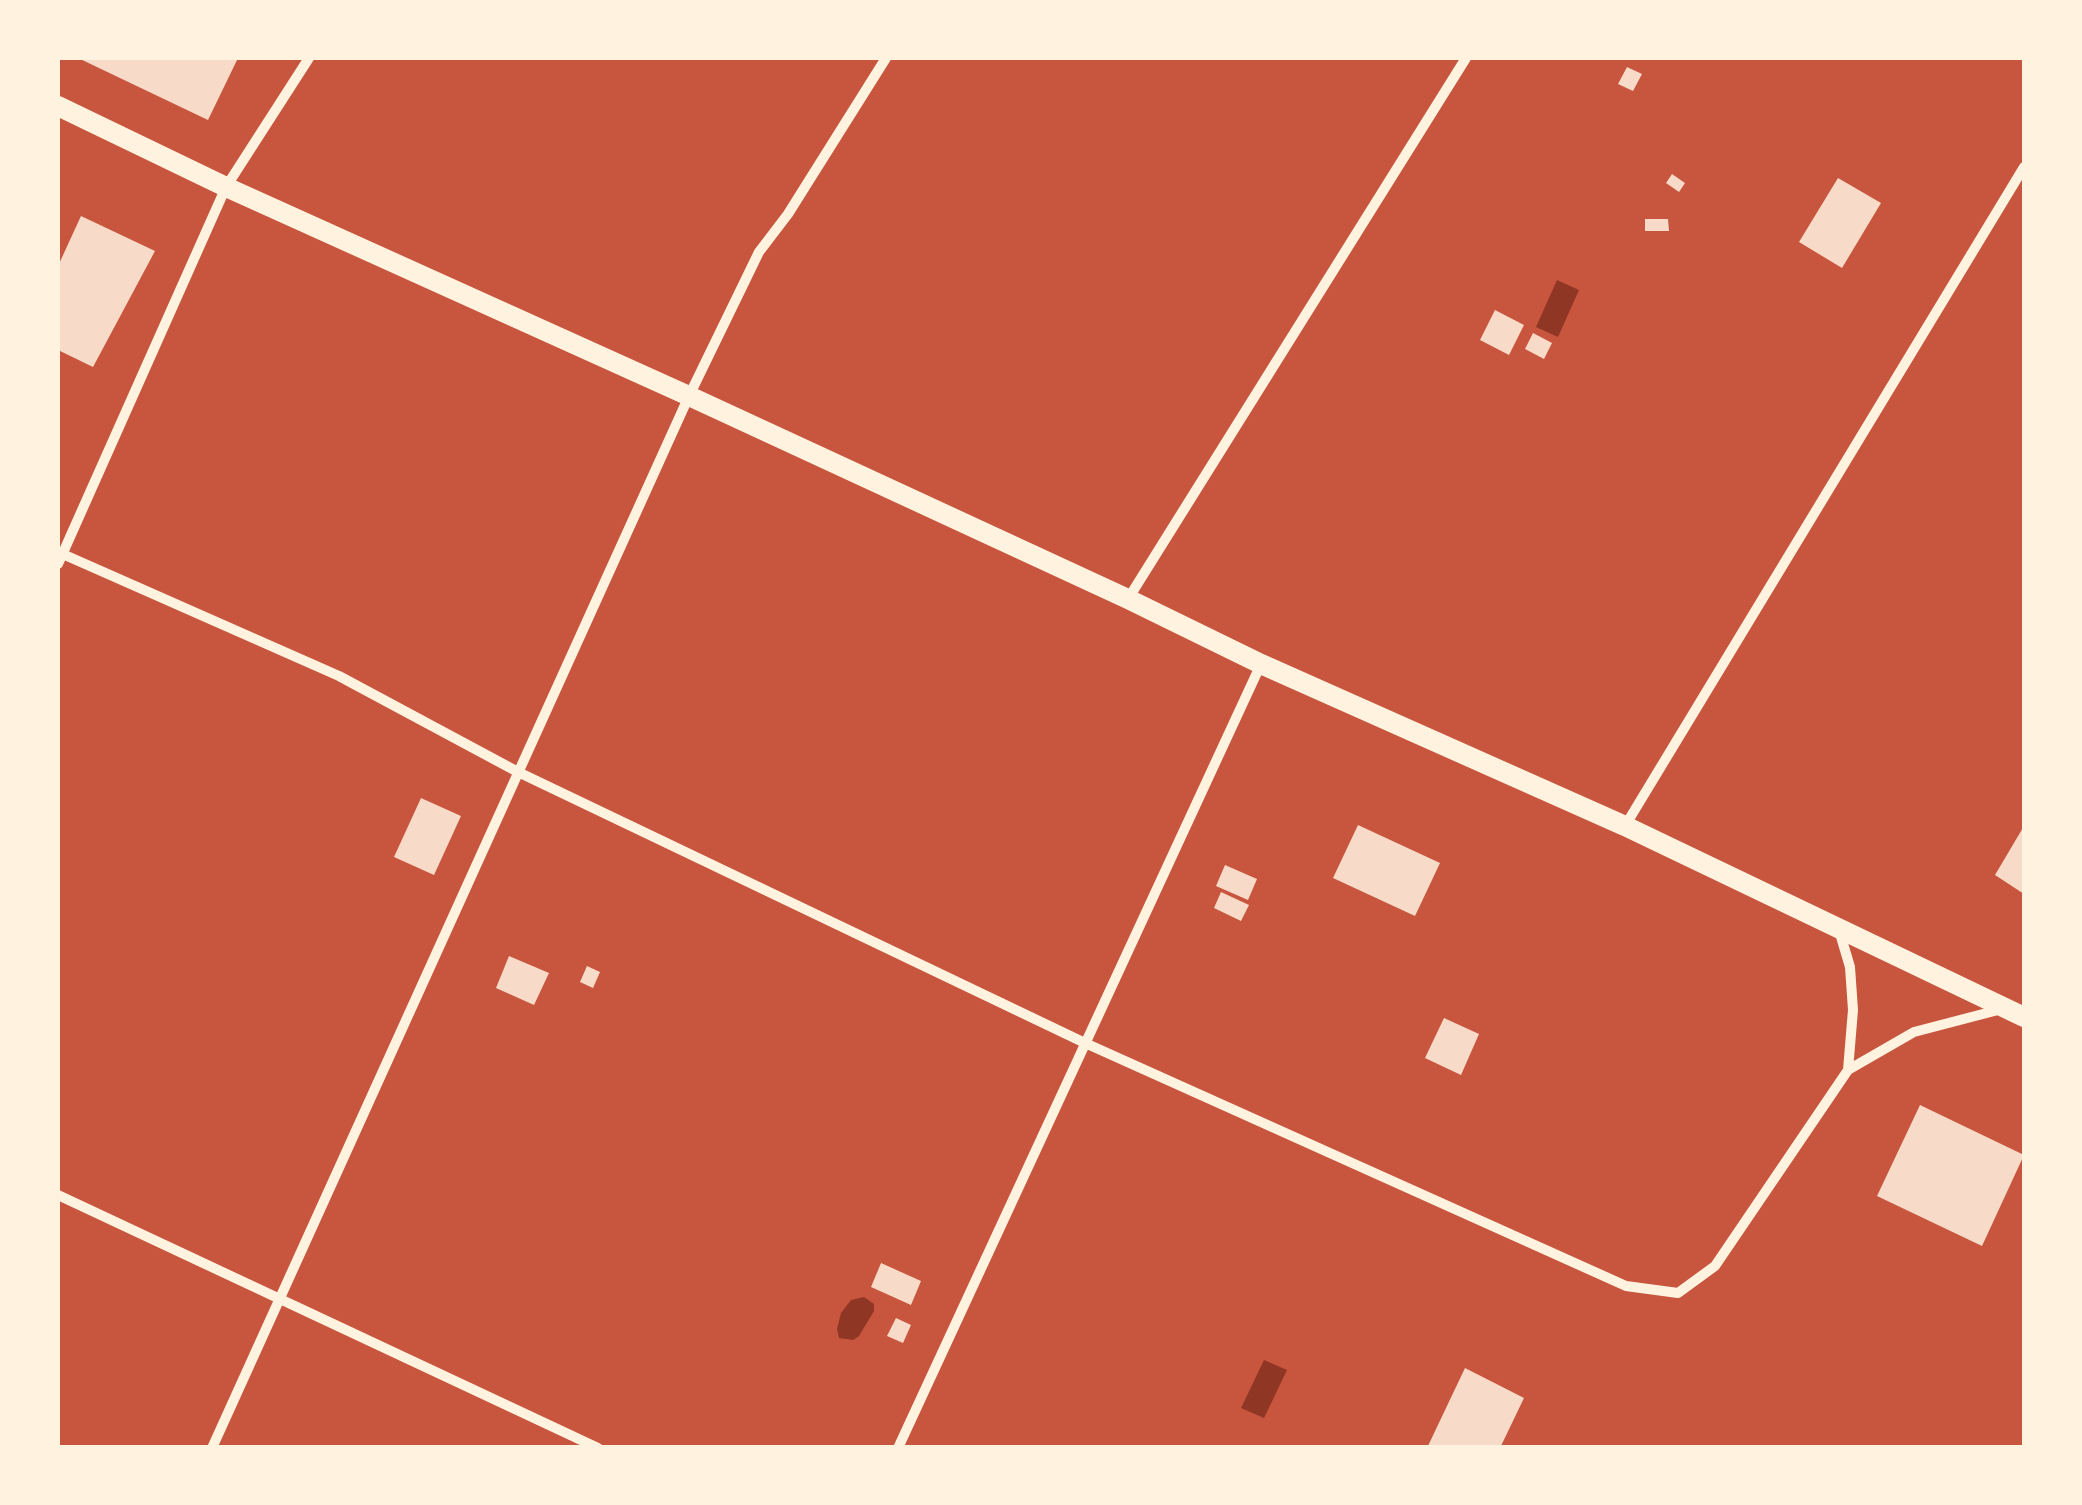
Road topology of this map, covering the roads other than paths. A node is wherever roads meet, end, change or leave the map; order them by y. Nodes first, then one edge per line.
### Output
1 (309, 58) edge
2 (886, 58) edge
3 (1466, 58) edge
4 (58, 106) edge
5 (2024, 167) edge
6 (226, 187) junction
7 (689, 396) junction
8 (59, 557) edge
9 (1128, 599) junction
10 (1261, 664) junction
11 (518, 772) junction
12 (1625, 826) junction
13 (1839, 930) junction
14 (2015, 1013) edge
15 (1085, 1043) junction
16 (1848, 1070) junction
17 (58, 1195) edge
18 (280, 1299) junction
19 (212, 1448) edge
20 (598, 1448) edge
21 (898, 1448) edge

1 - 6 street
2 - 7 street
3 - 9 street
4 - 6 main road
5 - 12 street
6 - 7 main road
6 - 8 street
7 - 9 main road
7 - 11 street
8 - 11 street
9 - 10 main road
10 - 12 main road
10 - 15 street
11 - 15 street
11 - 18 street
12 - 13 main road
13 - 14 main road
13 - 16 street
14 - 16 street
15 - 16 street
15 - 21 street
17 - 18 street
18 - 19 street
18 - 20 street

